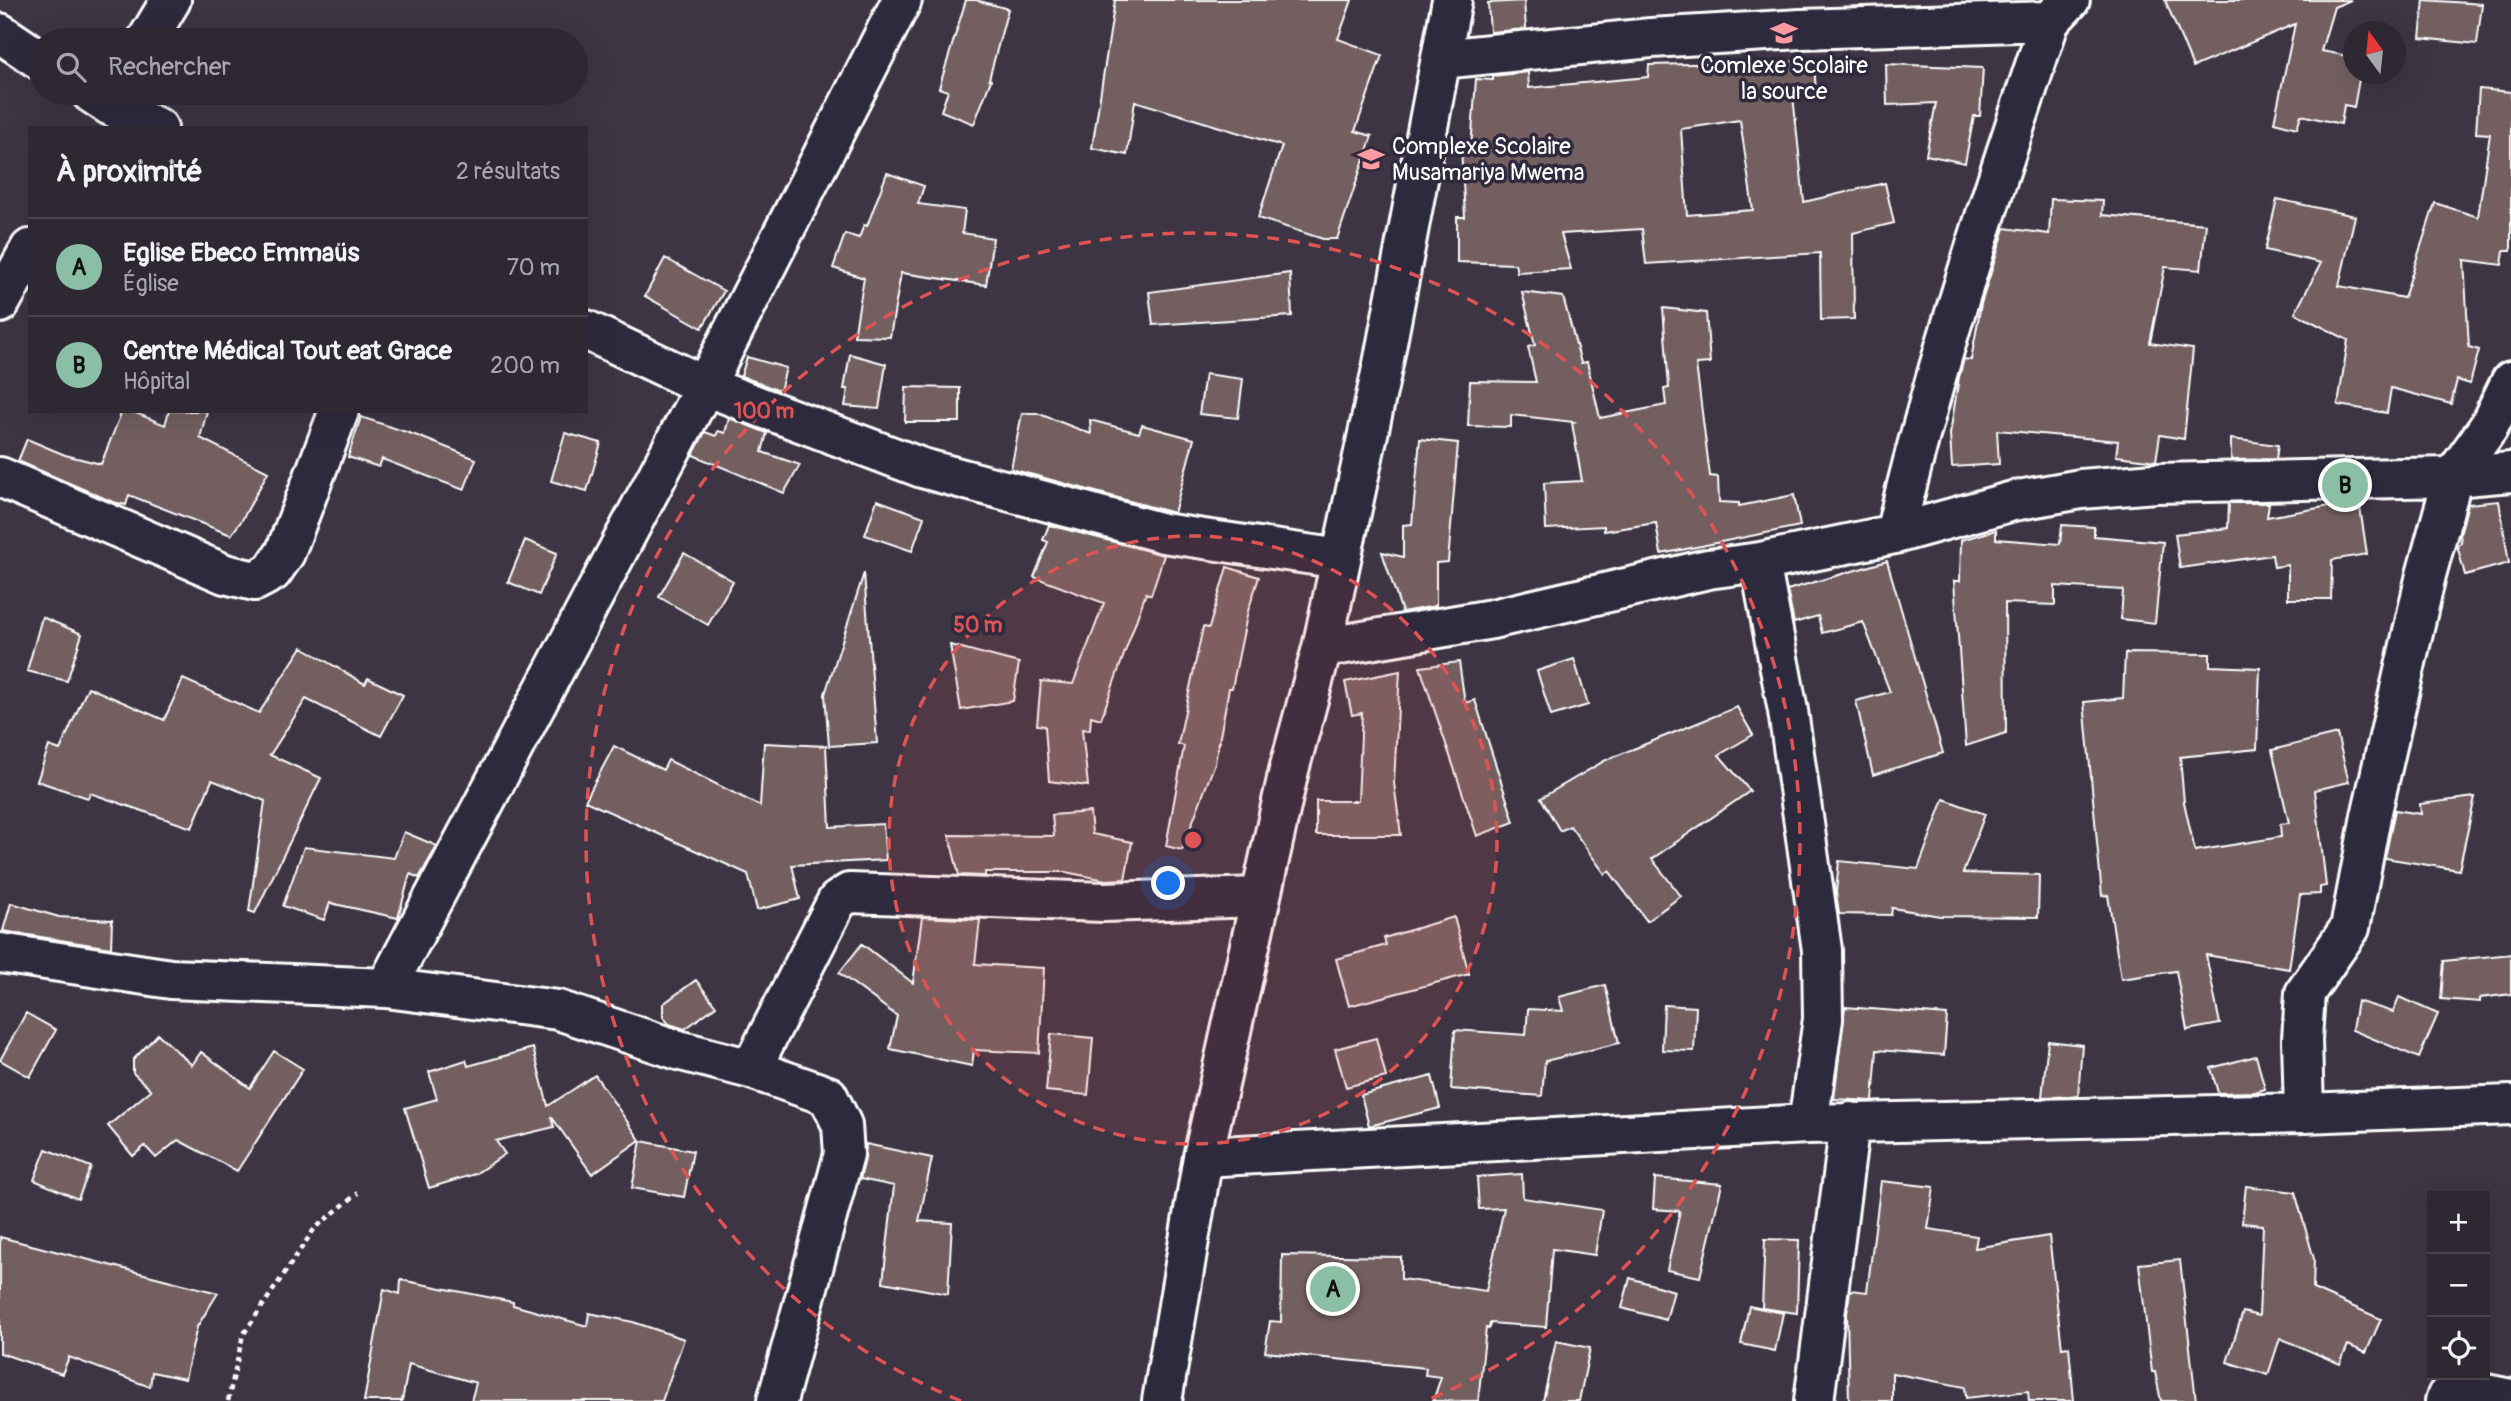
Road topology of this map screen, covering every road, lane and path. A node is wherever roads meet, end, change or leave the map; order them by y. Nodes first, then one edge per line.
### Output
1 (171, 0) edge
2 (902, 0) edge
3 (1452, 0) edge
4 (2060, 10) edge
5 (154, 28) edge
6 (0, 33) edge
7 (28, 52) edge
8 (1441, 59) junction
9 (105, 105) edge
10 (153, 126) edge
11 (28, 253) edge
12 (0, 303) edge
13 (588, 331) edge
14 (2511, 381) edge
15 (705, 386) junction
16 (338, 413) edge
17 (2511, 472) edge
18 (0, 477) edge
19 (2453, 477) junction
20 (1895, 534) junction
21 (1341, 559) junction
22 (1760, 562) junction
23 (1322, 648) junction
24 (1259, 897) junction
25 (0, 953) edge
26 (386, 988) junction
27 (751, 1069) junction
28 (2511, 1105) edge
29 (2304, 1113) junction
30 (1850, 1122) junction
31 (1808, 1124) junction
32 (1203, 1157) junction
33 (358, 1193) dead end
34 (2511, 1399) edge
35 (228, 1401) edge
36 (777, 1401) edge
37 (1162, 1401) edge
38 (1814, 1401) edge
39 (2445, 1401) edge

1 - 5 street
2 - 15 street
3 - 8 street
4 - 8 street
4 - 20 street
6 - 7 street
8 - 21 street
9 - 10 street
11 - 12 street
13 - 15 street
14 - 19 street
15 - 21 street
15 - 26 street
16 - 18 street
17 - 19 street
19 - 20 street
19 - 29 street
20 - 22 street
21 - 23 street
22 - 23 street
22 - 31 street
23 - 24 street
24 - 27 street
24 - 32 street
25 - 26 street
26 - 27 street
27 - 36 street
28 - 29 street
29 - 30 street
30 - 31 street
30 - 38 street
31 - 32 street
32 - 37 street
33 - 35 path
34 - 39 street

